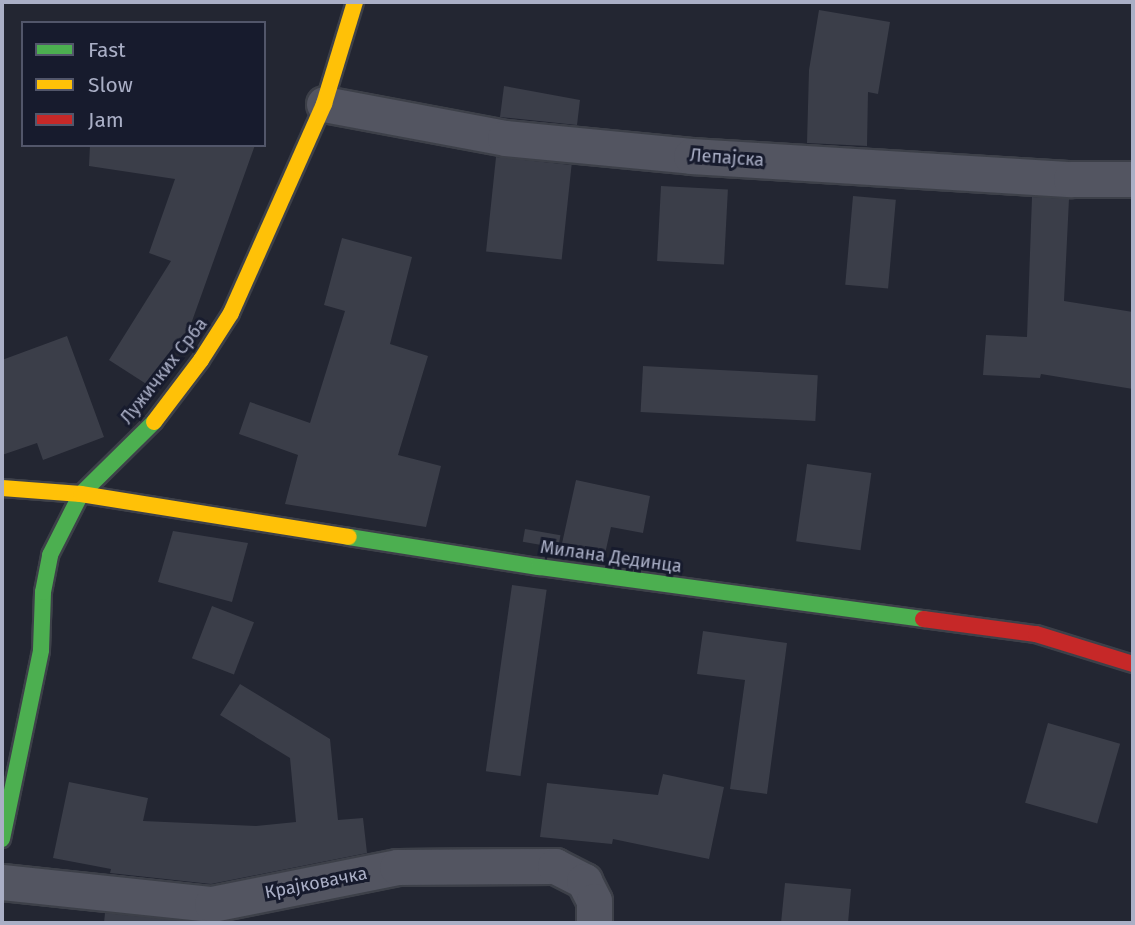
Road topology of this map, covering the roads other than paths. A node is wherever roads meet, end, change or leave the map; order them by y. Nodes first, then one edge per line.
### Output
1 (355, 2) edge
2 (324, 104) junction
3 (1133, 179) edge
4 (2, 488) edge
5 (81, 494) junction
6 (1133, 664) edge
7 (2, 839) edge
8 (2, 882) edge
9 (594, 923) edge

1 - 2 street, Лужичких Срба
2 - 3 street, Лепајска
2 - 5 street, Лужичких Срба
4 - 5 street, Милана Дединца
5 - 6 street, Милана Дединца
5 - 7 street, Лужичких Срба
8 - 9 street, Крајковачка

